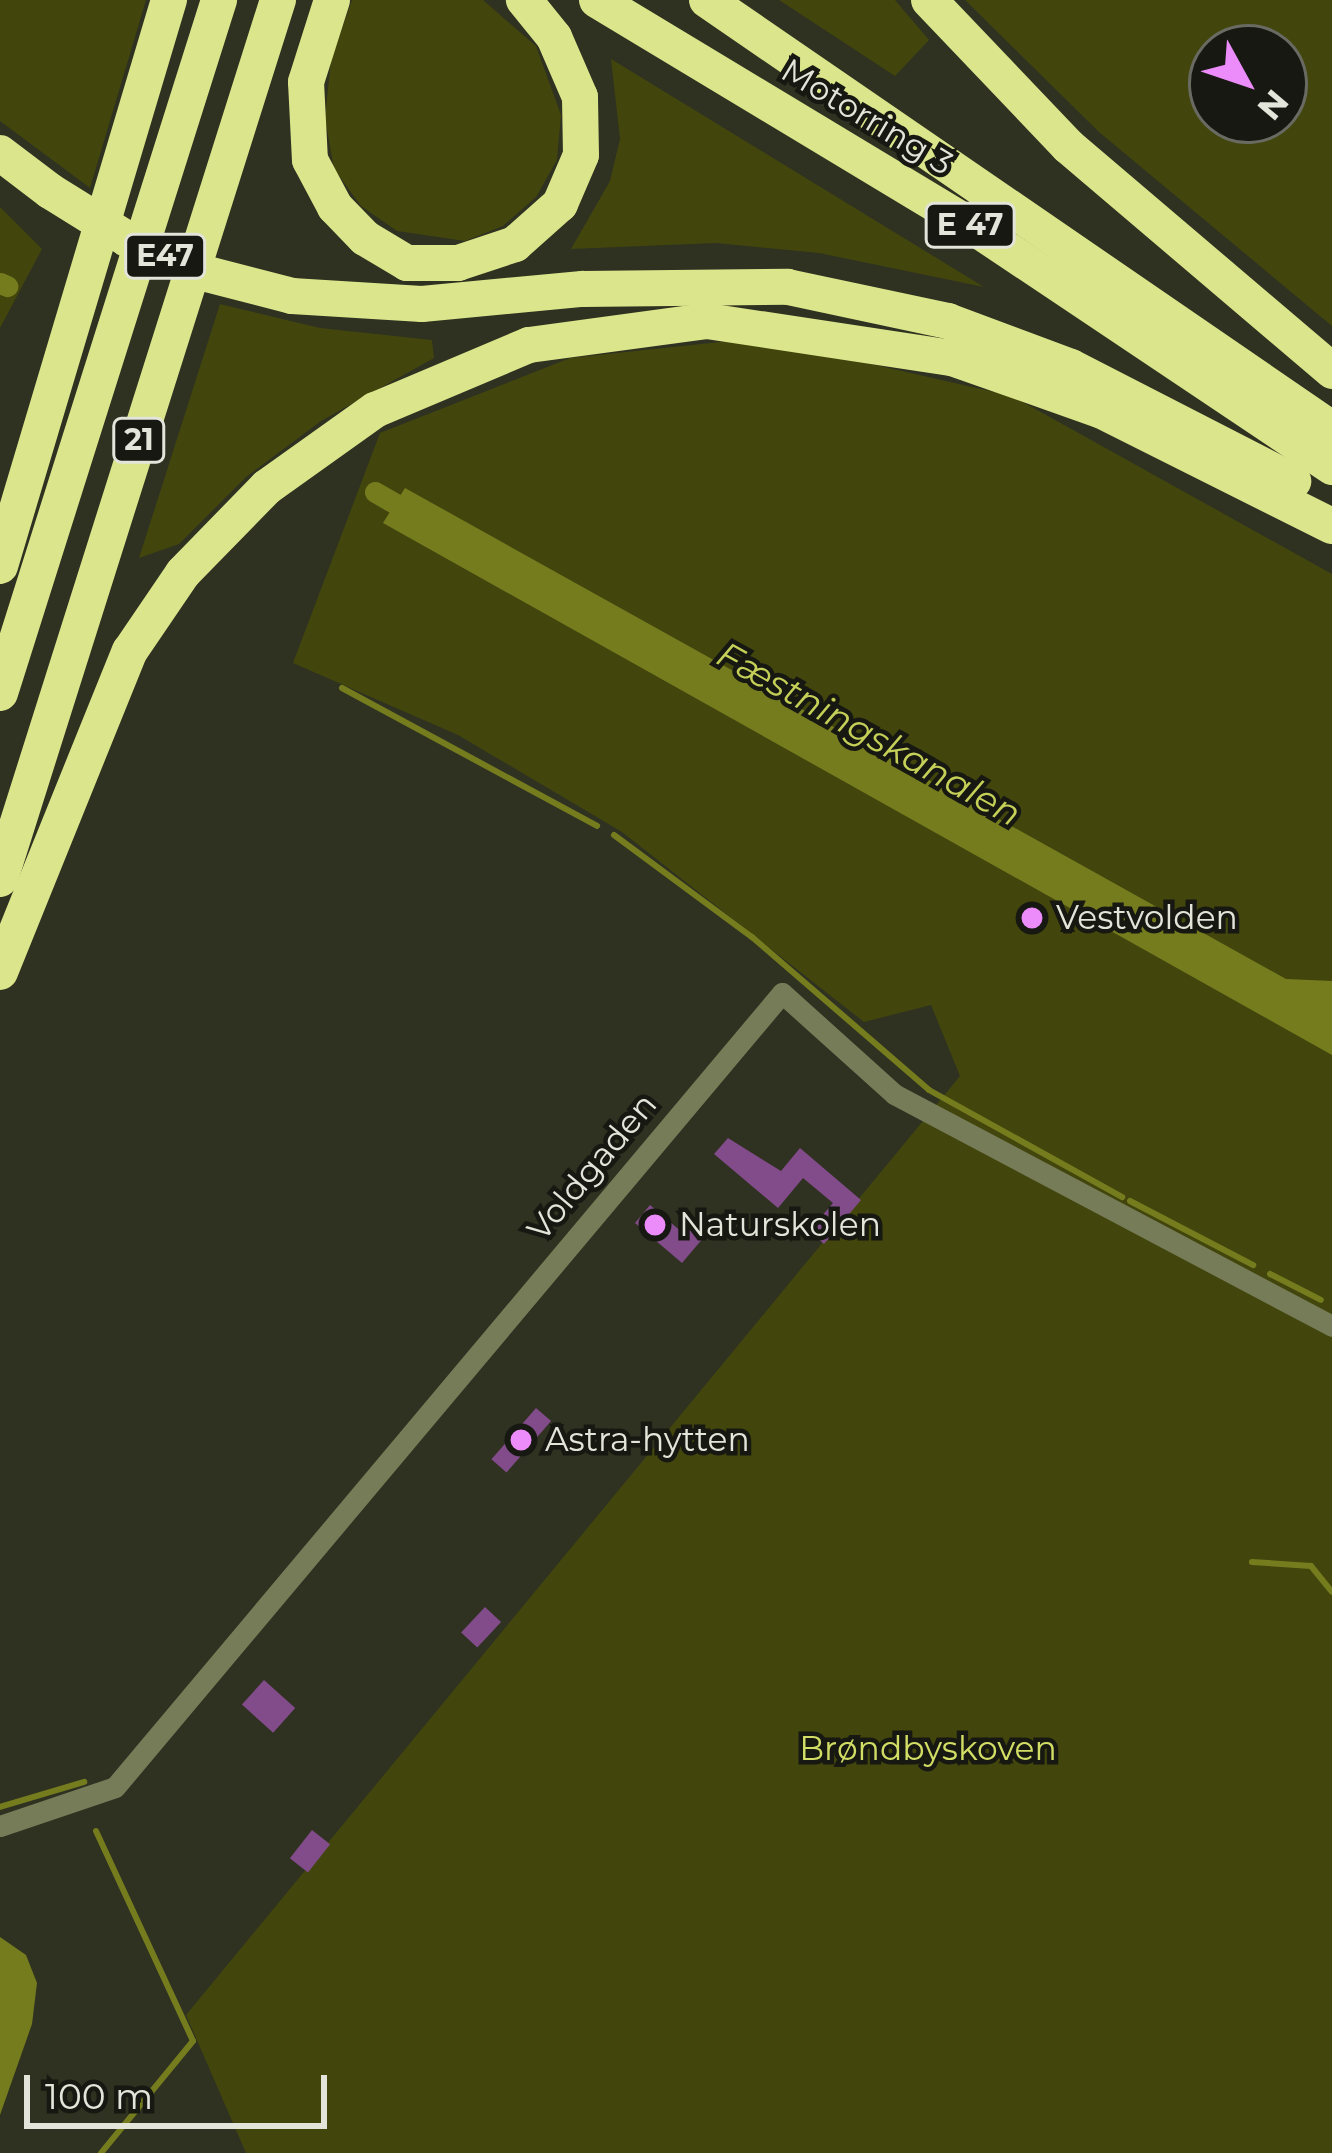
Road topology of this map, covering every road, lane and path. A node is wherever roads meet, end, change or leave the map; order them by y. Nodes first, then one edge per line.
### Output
1 (169, 0) edge
2 (219, 0) edge
3 (278, 0) edge
4 (332, 0) edge
5 (524, 0) edge
6 (597, 0) edge
7 (707, 0) edge
8 (747, 0) edge
9 (929, 0) edge
10 (868, 104) junction
11 (0, 153) edge
12 (1332, 371) edge
13 (1332, 429) edge
14 (1332, 467) edge
15 (1332, 504) edge
16 (1332, 526) edge
17 (0, 566) edge
18 (0, 693) edge
19 (0, 879) edge
20 (0, 972) edge
21 (1332, 1326) edge
22 (0, 1826) edge

1 - 17 highway
2 - 18 highway, 21
3 - 19 highway, 21
4 - 5 highway
6 - 14 highway, Motorring 3 / E 47
7 - 10 highway, Motorring 3 / E 47
8 - 10 highway
9 - 12 highway
10 - 13 highway, Motorring 3 / E 47
11 - 15 highway, E47, bridge
16 - 20 highway
21 - 22 street, Voldgaden

